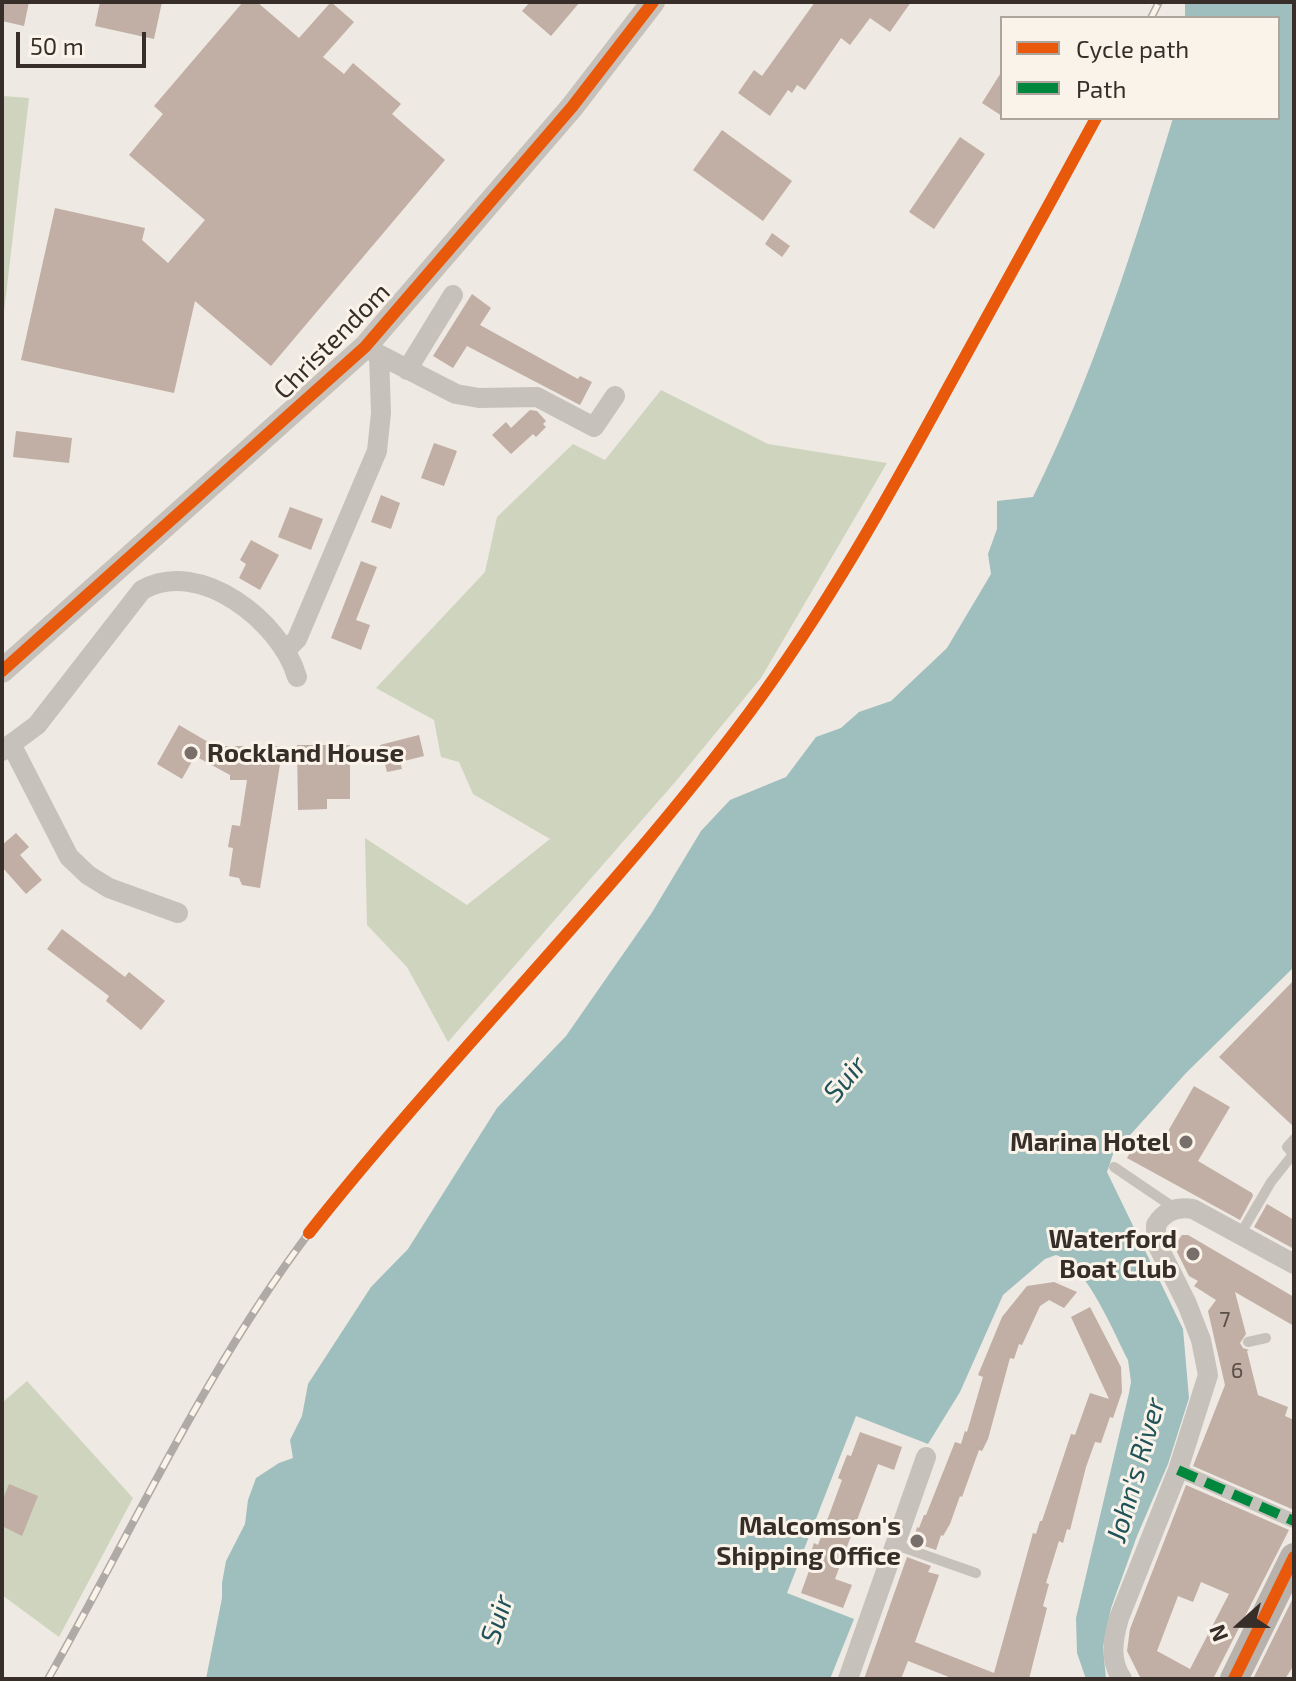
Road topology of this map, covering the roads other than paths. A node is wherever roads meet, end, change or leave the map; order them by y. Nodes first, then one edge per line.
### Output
1 (653, 2) edge
2 (453, 295) dead end
3 (372, 351) junction
4 (407, 370) junction
5 (615, 396) dead end
6 (286, 650) junction
7 (2, 671) edge
8 (297, 677) dead end
9 (6, 747) edge
10 (178, 913) dead end
11 (1292, 1148) edge
12 (1114, 1167) dead end
13 (1176, 1209) junction
14 (1241, 1233) junction
15 (1294, 1264) edge
16 (1266, 1338) dead end
17 (1248, 1342) dead end
18 (926, 1457) dead end
19 (1178, 1470) junction
20 (1294, 1521) edge
21 (896, 1545) junction
22 (1294, 1557) edge
23 (976, 1573) dead end
24 (848, 1679) edge
25 (1122, 1679) edge
26 (1234, 1679) edge

1 - 3 street, Christendom
2 - 4 street
3 - 4 street
3 - 6 street
3 - 7 street, Christendom
4 - 5 street
6 - 8 street
6 - 9 street
9 - 10 street
11 - 14 lane
12 - 13 lane
13 - 14 street
13 - 19 street
14 - 15 street
16 - 17 lane
18 - 21 street
19 - 20 street
19 - 25 street
21 - 23 lane
21 - 24 street
22 - 26 main road

